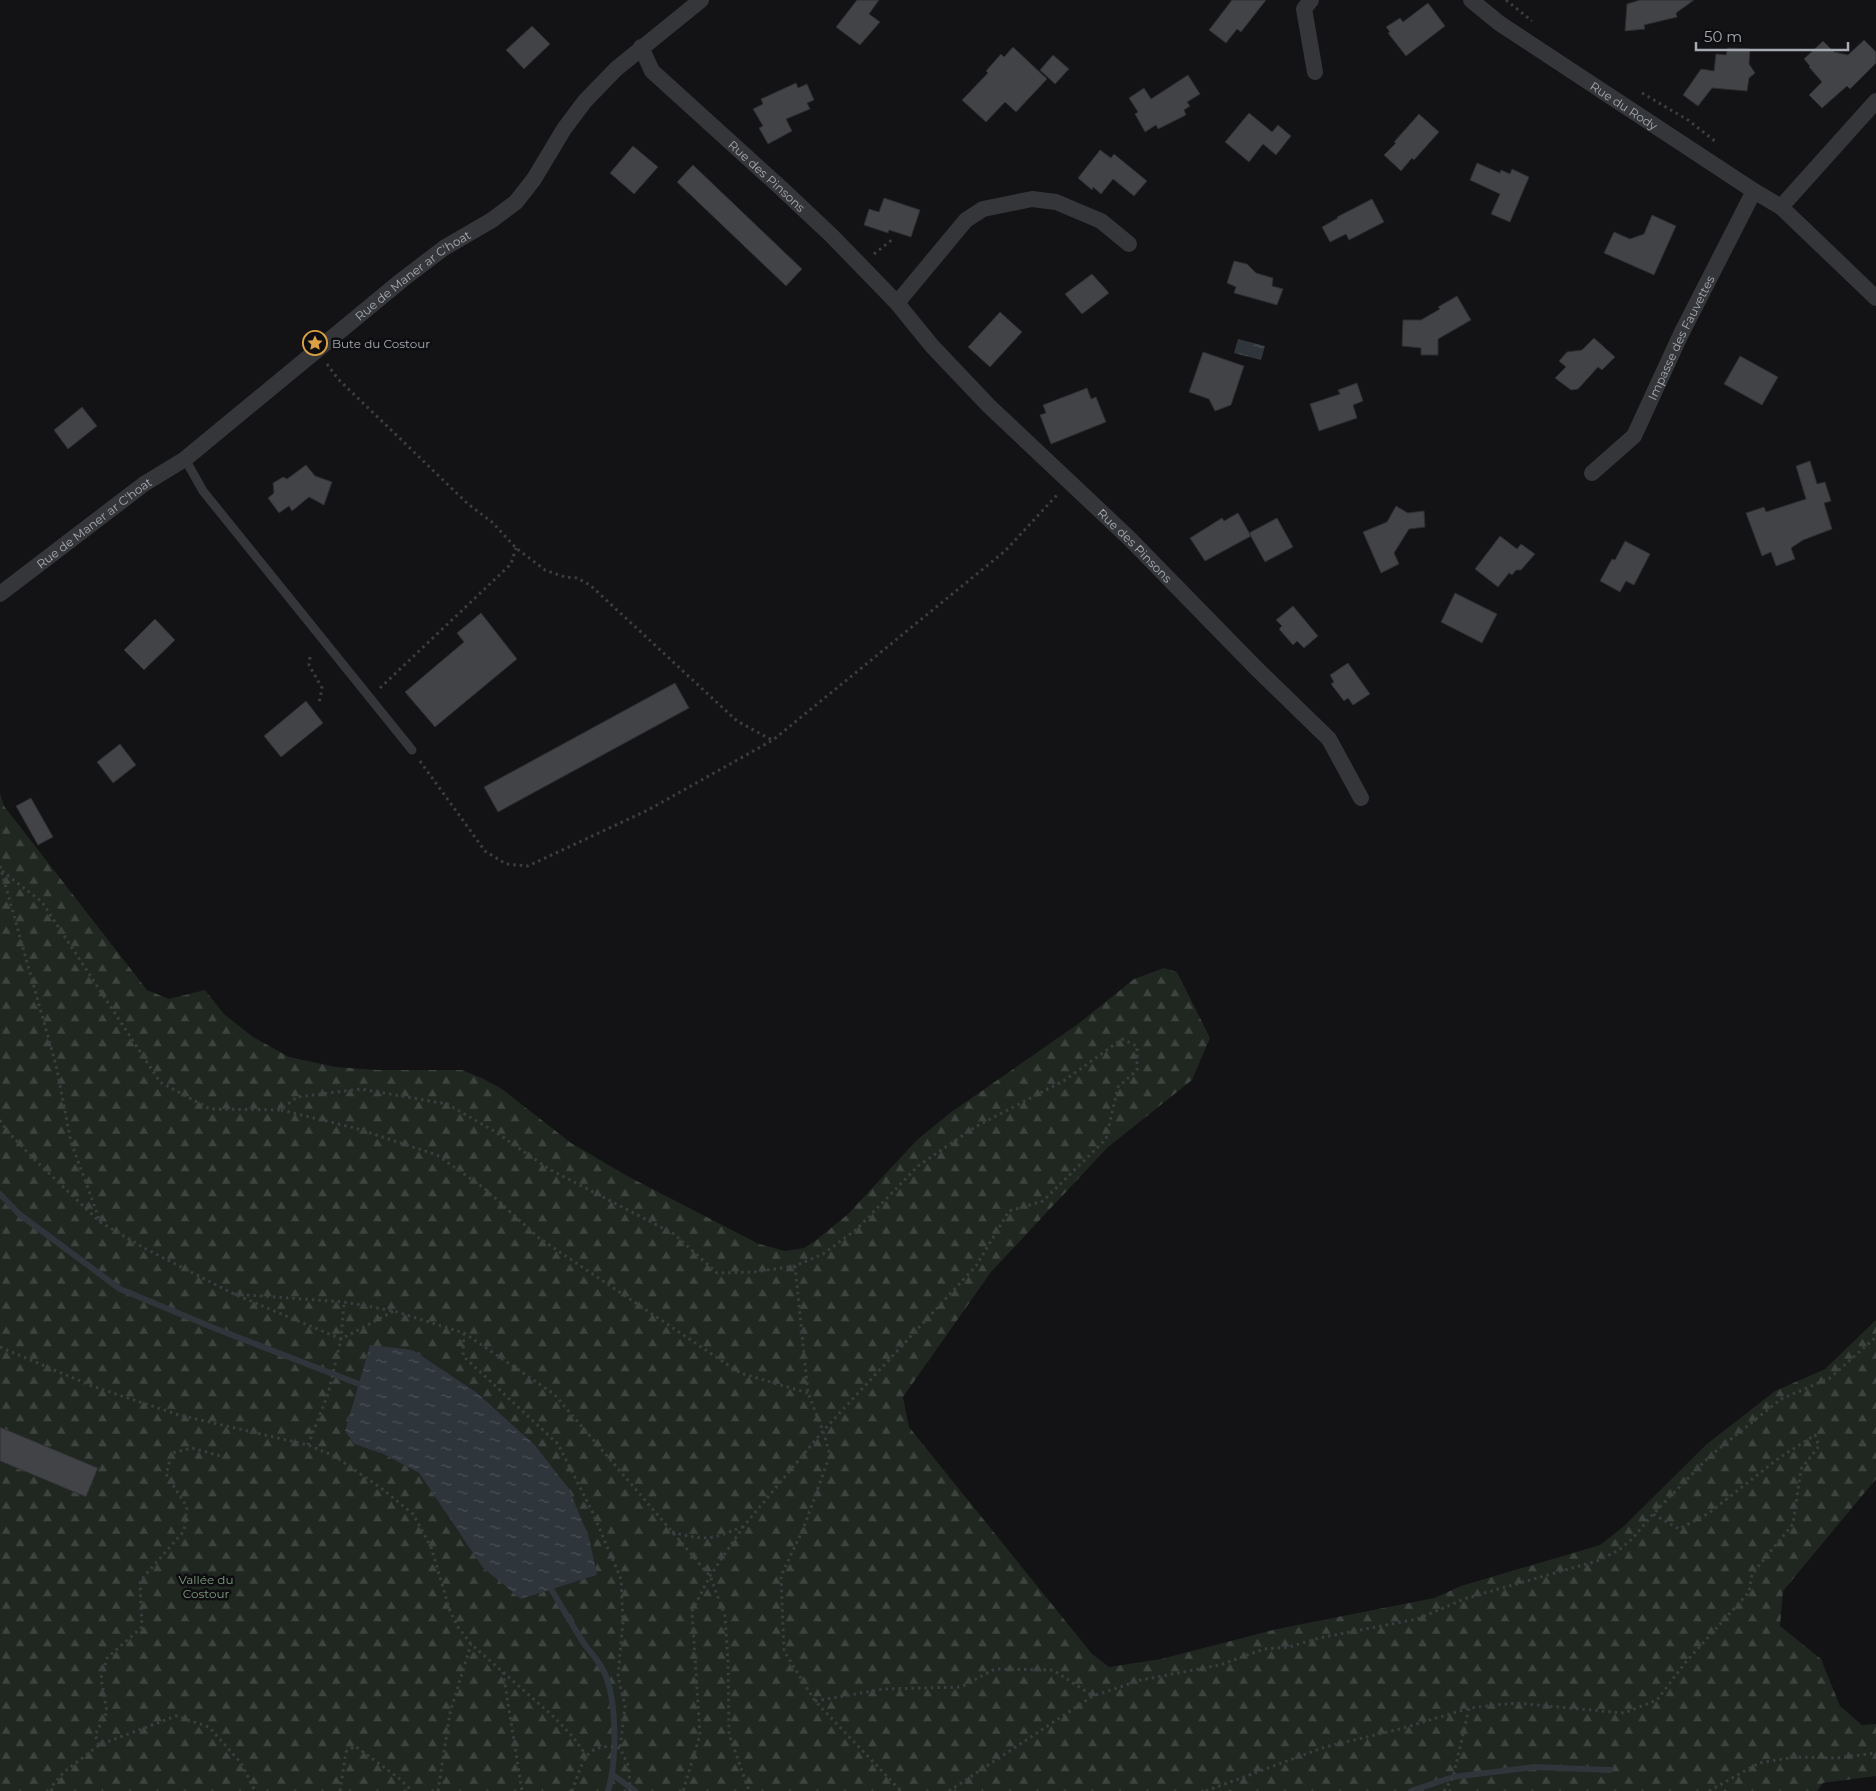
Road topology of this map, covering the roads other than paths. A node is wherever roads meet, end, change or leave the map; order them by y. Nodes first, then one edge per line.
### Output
1 (702, 0) edge
2 (1311, 0) edge
3 (1471, 0) edge
4 (642, 48) junction
5 (1315, 72) dead end
6 (1876, 101) edge
7 (1754, 191) junction
8 (1781, 207) junction
9 (1129, 244) dead end
10 (1876, 298) edge
11 (897, 303) junction
12 (184, 460) junction
13 (1592, 473) dead end
14 (0, 594) edge
15 (412, 750) road end
16 (1361, 798) dead end

1 - 4 street, Rue de Maner ar C'hoat
2 - 5 street
3 - 7 street, Rue du Rody
4 - 11 street, Rue des Pinsons
4 - 12 street, Rue de Maner ar C'hoat
6 - 8 street
7 - 8 street, Rue du Rody
7 - 13 street, Impasse des Fauvettes
8 - 10 street, Rue du Rody
9 - 11 street
11 - 16 street, Rue des Pinsons
12 - 14 street, Rue de Maner ar C'hoat
12 - 15 lane

